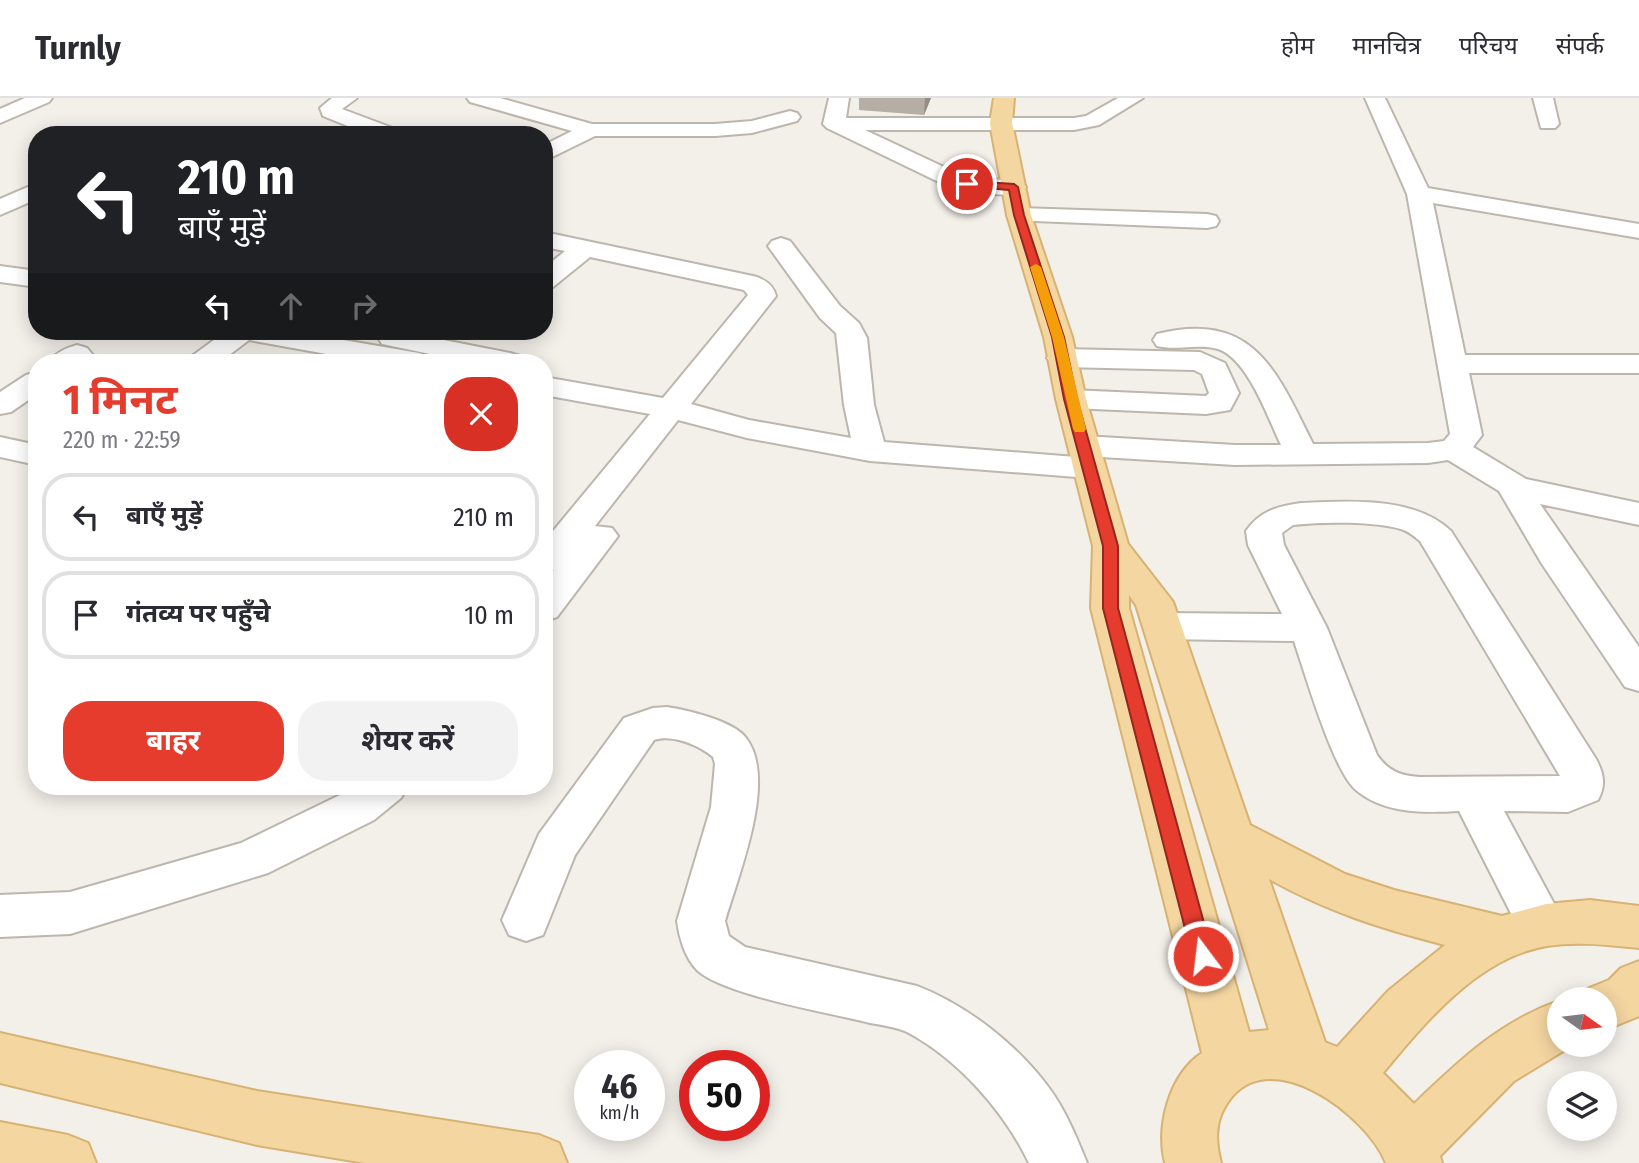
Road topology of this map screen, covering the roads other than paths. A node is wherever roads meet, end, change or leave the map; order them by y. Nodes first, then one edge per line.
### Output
1 (42, 98) edge
2 (347, 98) edge
3 (477, 98) edge
4 (769, 98) edge
5 (839, 98) edge
6 (1133, 98) edge
7 (1375, 98) edge
8 (1543, 98) edge
9 (1002, 110) edge
10 (0, 117) edge
11 (790, 117) junction
12 (834, 124) junction
13 (1548, 124) dead end
14 (367, 126) edge
15 (591, 130) junction
16 (553, 149) edge
17 (1014, 187) junction
18 (28, 194) edge
19 (1419, 194) junction
20 (0, 208) edge
21 (1019, 215) junction
22 (1207, 221) dead end
23 (1639, 231) edge
24 (553, 241) edge
25 (781, 246) dead end
26 (585, 247) junction
27 (0, 274) edge
28 (553, 274) edge
29 (28, 278) edge
30 (232, 340) edge
31 (295, 340) edge
32 (389, 340) edge
33 (474, 340) edge
34 (1060, 347) junction
35 (213, 354) edge
36 (374, 354) edge
37 (441, 354) edge
38 (456, 354) edge
39 (1452, 364) junction
40 (1639, 364) edge
41 (553, 371) edge
42 (28, 387) edge
43 (553, 387) edge
44 (1071, 399) junction
45 (0, 405) edge
46 (684, 407) junction
47 (0, 447) edge
48 (1454, 449) junction
49 (870, 451) junction
50 (28, 453) edge
51 (1302, 454) junction
52 (1087, 457) junction
53 (1514, 486) junction
54 (1639, 514) edge
55 (1111, 546) junction
56 (553, 555) edge
57 (553, 596) edge
58 (1162, 626) junction
59 (1308, 628) junction
60 (1639, 677) edge
61 (1472, 793) junction
62 (374, 795) edge
63 (1232, 837) junction
64 (0, 916) edge
65 (526, 920) dead end
66 (1639, 928) edge
67 (1520, 931) junction
68 (1639, 984) edge
69 (1617, 1001) edge
70 (1547, 1032) edge
71 (0, 1058) edge
72 (1231, 1063) junction
73 (1324, 1068) junction
74 (0, 1150) edge
75 (1411, 1155) edge
76 (68, 1163) edge
77 (539, 1163) edge
78 (1059, 1163) edge
79 (1193, 1163) edge

1 - 10 street
2 - 14 street
3 - 15 street
4 - 11 street
5 - 12 street
6 - 9 street
7 - 19 street
8 - 13 street
9 - 12 street
9 - 17 main road
11 - 12 street
11 - 15 street
12 - 17 street
15 - 16 street
17 - 21 main road
18 - 20 street
19 - 23 street
19 - 39 street
21 - 22 street
21 - 34 main road
24 - 26 street
25 - 49 street
26 - 28 street
26 - 46 street
27 - 29 street
30 - 35 street
31 - 36 street
32 - 37 street
33 - 38 street
34 - 44 main road
34 - 44 street
34 - 51 street
39 - 40 street
39 - 48 street
41 - 46 street
42 - 45 street
43 - 46 street
44 - 52 main road
46 - 49 street
46 - 56 street
46 - 57 street
47 - 50 street
48 - 51 street
48 - 53 street
49 - 52 street
51 - 52 street
52 - 55 main road
53 - 54 street
53 - 60 street
55 - 58 main road
55 - 72 main road
58 - 59 street
58 - 63 main road
59 - 61 street
59 - 61 street
61 - 67 street
62 - 64 street
63 - 67 main road
63 - 73 main road
65 - 78 street
66 - 67 main road
67 - 73 main road
68 - 69 main road
70 - 75 main road
71 - 77 main road
72 - 73 main road
72 - 79 main road
73 - 75 main road
74 - 76 main road

